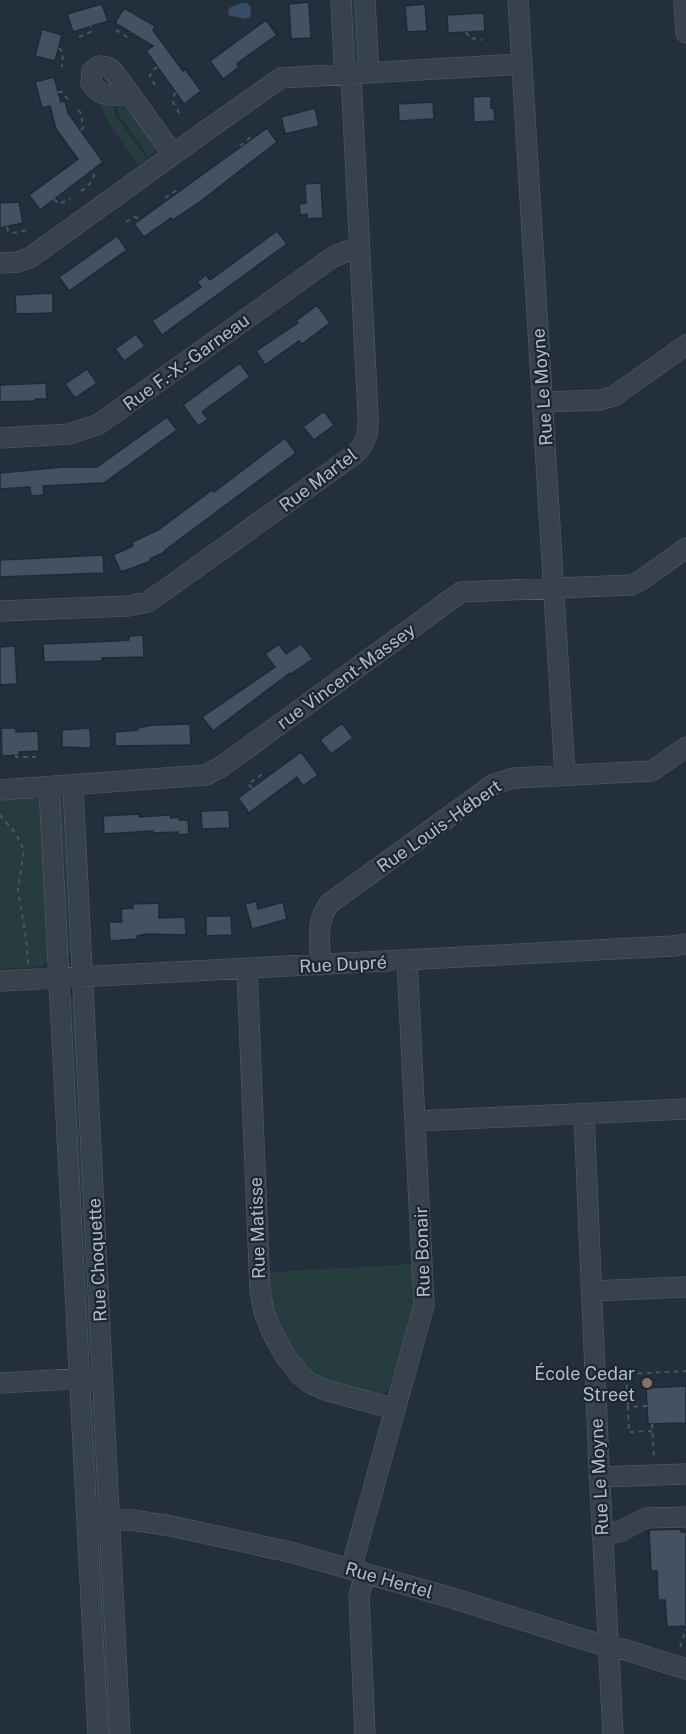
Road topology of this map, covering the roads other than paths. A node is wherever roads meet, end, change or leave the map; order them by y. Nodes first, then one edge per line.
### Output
1 (341, 0) edge
2 (365, 0) edge
3 (518, 0) edge
4 (684, 0) edge
5 (686, 33) edge
6 (521, 63) junction
7 (360, 73) junction
8 (130, 94) dead end
9 (173, 154) junction
10 (359, 250) junction
11 (0, 263) edge
12 (686, 345) edge
13 (543, 402) junction
14 (0, 438) edge
15 (686, 548) edge
16 (554, 588) junction
17 (0, 611) edge
18 (686, 747) edge
19 (565, 775) junction
20 (73, 786) junction
21 (49, 787) junction
22 (0, 790) edge
23 (686, 944) edge
24 (407, 960) junction
25 (321, 964) junction
26 (247, 969) junction
27 (82, 977) junction
28 (59, 978) junction
29 (0, 981) edge
30 (686, 1109) edge
31 (584, 1113) junction
32 (416, 1121) junction
33 (686, 1287) edge
34 (591, 1292) junction
35 (103, 1378) junction
36 (79, 1379) junction
37 (0, 1383) edge
38 (395, 1409) junction
39 (686, 1474) edge
40 (599, 1477) junction
41 (686, 1516) edge
42 (110, 1519) junction
43 (87, 1520) junction
44 (602, 1533) junction
45 (358, 1571) junction
46 (609, 1646) junction
47 (686, 1669) edge
48 (98, 1734) edge
49 (120, 1734) edge
50 (365, 1734) edge
51 (613, 1734) edge

1 - 7 street
2 - 7 street
3 - 6 street, Rue Le Moyne
4 - 5 street
6 - 7 street
6 - 13 street, Rue Le Moyne
7 - 9 street
7 - 10 street, Rue Martel
8 - 9 street
9 - 11 street
10 - 14 street, Rue F.-X.-Garneau
10 - 17 street, Rue Martel
12 - 13 street
13 - 16 street, Rue Le Moyne
15 - 16 street, rue Vincent-Massey
16 - 19 street, Rue Le Moyne
16 - 20 street, rue Vincent-Massey
18 - 19 street, Rue Louis-Hébert
19 - 25 street, Rue Louis-Hébert
20 - 21 street, rue Vincent-Massey
20 - 27 street, Rue Choquette
21 - 22 street, rue Vincent-Massey
21 - 28 street, Rue Choquette
23 - 24 street, Rue Dupré
24 - 25 street, Rue Dupré
24 - 32 street, Rue Bonair
25 - 26 street, Rue Dupré
26 - 27 street, Rue Dupré
26 - 38 street, Rue Matisse
27 - 28 street, Rue Dupré
27 - 35 street, Rue Choquette
28 - 29 street, Rue Dupré
28 - 36 street, Rue Choquette
30 - 31 street
31 - 32 street
31 - 34 street, Rue Le Moyne
32 - 38 street, Rue Bonair
33 - 34 street
34 - 40 street, Rue Le Moyne
35 - 36 street
35 - 42 street, Rue Choquette
36 - 37 street
36 - 43 street, Rue Choquette
38 - 45 street, Rue Bonair
39 - 40 street
40 - 44 street, Rue Le Moyne
41 - 44 street
42 - 43 street, Rue Hertel
42 - 45 street, Rue Hertel
42 - 49 street, Rue Choquette
43 - 48 street, Rue Choquette
44 - 46 street, Rue Le Moyne
45 - 46 street, Rue Hertel
45 - 50 street, Rue Bonair
46 - 47 street, Rue Hertel
46 - 51 street, Rue Le Moyne

